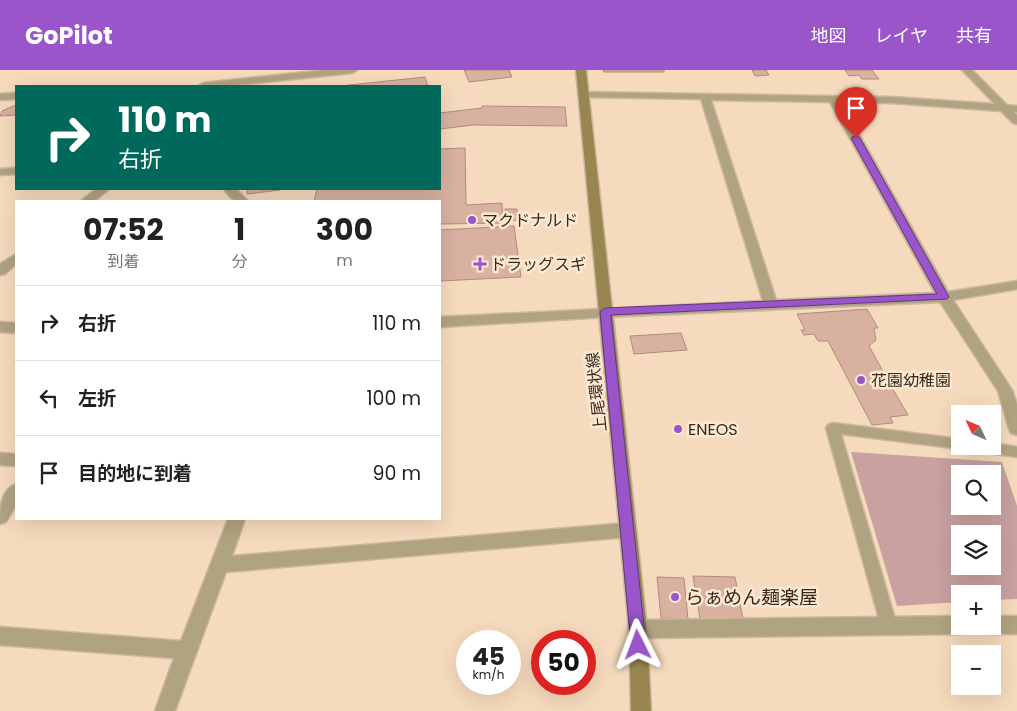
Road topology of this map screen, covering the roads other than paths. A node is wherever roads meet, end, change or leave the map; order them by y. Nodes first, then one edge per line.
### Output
1 (352, 70) edge
2 (581, 70) edge
3 (967, 70) edge
4 (212, 85) edge
5 (583, 94) junction
6 (15, 96) edge
7 (705, 97) junction
8 (1, 98) edge
9 (834, 99) junction
10 (1004, 108) junction
11 (1017, 109) edge
12 (1017, 121) edge
13 (15, 171) edge
14 (0, 172) edge
15 (102, 190) edge
16 (231, 190) edge
17 (88, 200) edge
18 (240, 200) edge
19 (15, 259) edge
20 (0, 271) edge
21 (1017, 285) edge
22 (944, 297) junction
23 (771, 305) junction
24 (605, 312) junction
25 (441, 322) edge
26 (0, 327) edge
27 (15, 328) edge
28 (1011, 389) edge
29 (1017, 429) edge
30 (951, 443) edge
31 (1001, 450) edge
32 (1017, 452) edge
33 (0, 458) edge
34 (15, 460) edge
35 (15, 493) edge
36 (0, 517) edge
37 (236, 520) edge
38 (627, 530) junction
39 (220, 565) junction
40 (1017, 624) edge
41 (951, 625) edge
42 (1001, 625) edge
43 (889, 626) junction
44 (638, 629) junction
45 (0, 636) edge
46 (186, 650) junction
47 (164, 711) edge
48 (641, 711) edge

1 - 4 street
2 - 5 main road, 上尾環状線
3 - 10 street
5 - 7 street
5 - 24 main road, 上尾環状線
6 - 8 street
7 - 9 street
7 - 23 street
9 - 10 street
9 - 22 street
10 - 11 street
10 - 12 street
13 - 14 street
15 - 17 street
16 - 18 street
19 - 20 street
21 - 22 street
22 - 23 street
22 - 28 street
23 - 24 street
24 - 25 street
24 - 38 main road, 上尾環状線
26 - 27 street
28 - 29 street
30 - 43 lane
31 - 32 lane
33 - 34 street
35 - 36 street
37 - 39 street
38 - 39 street
38 - 44 main road, 上尾環状線
39 - 46 street
40 - 42 street
41 - 43 street
43 - 44 street
44 - 48 main road, 上尾環状線
45 - 46 street
46 - 47 street

